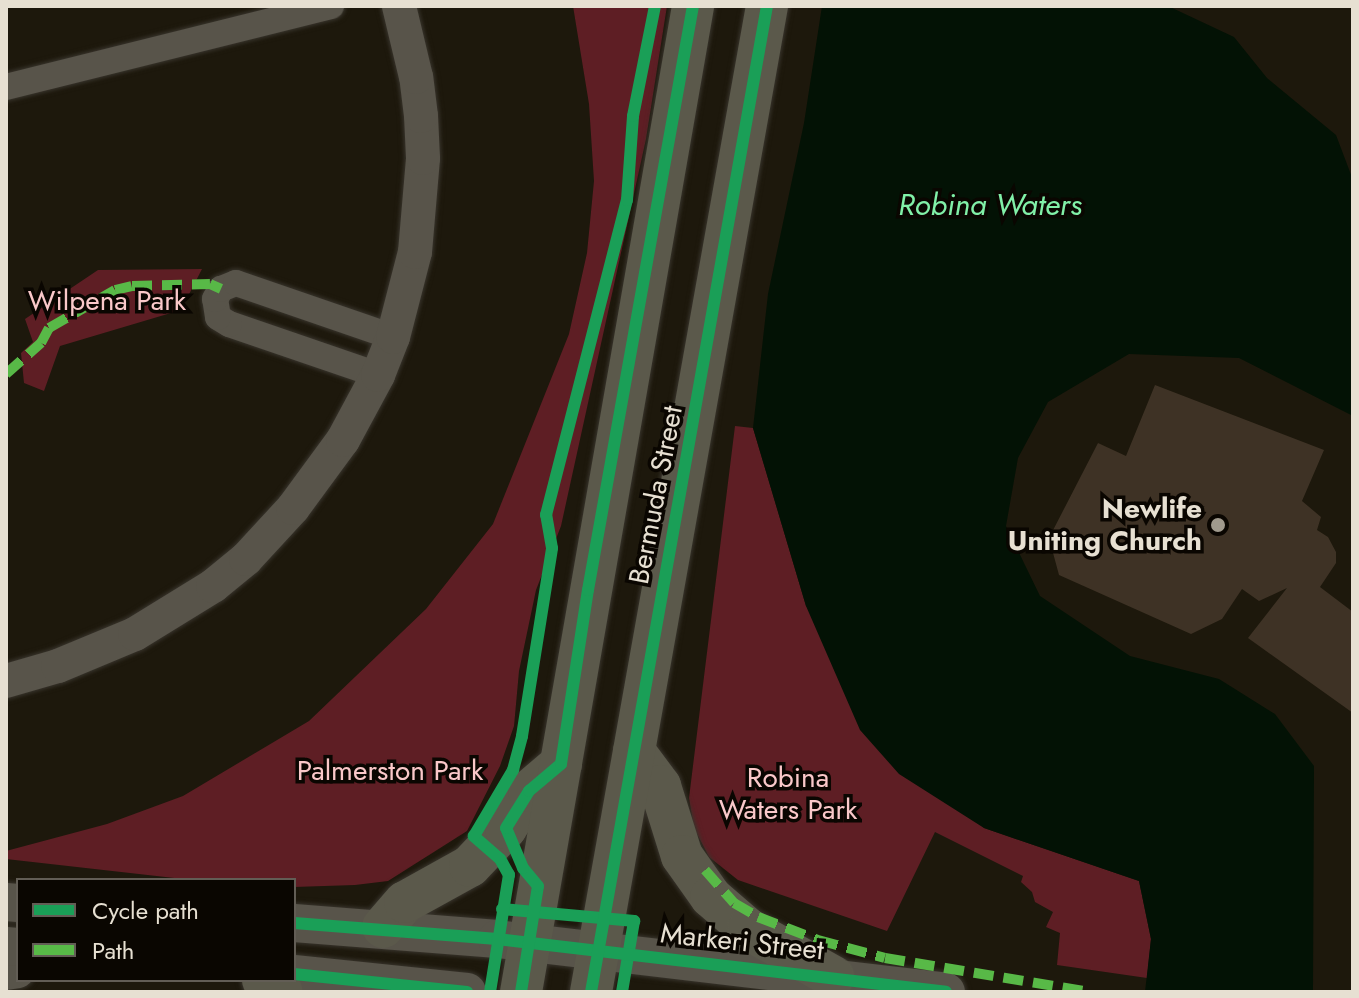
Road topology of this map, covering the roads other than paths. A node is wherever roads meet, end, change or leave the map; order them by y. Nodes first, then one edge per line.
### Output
1 (331, 6) edge
2 (399, 6) edge
3 (693, 6) edge
4 (767, 6) edge
5 (6, 87) edge
6 (393, 337) junction
7 (378, 375) junction
8 (6, 681) edge
9 (634, 751) junction
10 (561, 764) junction
11 (296, 923) edge
12 (383, 927) junction
13 (529, 944) junction
14 (598, 951) junction
15 (296, 974) edge
16 (834, 977) junction
17 (467, 992) edge
18 (521, 992) edge
19 (591, 992) edge
20 (946, 992) edge

1 - 5 street
2 - 6 street
3 - 10 main road, Bermuda Street
4 - 9 main road, Bermuda Street
6 - 7 street
6 - 7 street
7 - 8 street
9 - 14 main road, Bermuda Street
9 - 16 main road
10 - 12 main road
10 - 13 main road, Bermuda Street
11 - 12 main road, Markeri Street
12 - 13 main road, Markeri Street
13 - 14 main road, Markeri Street
13 - 18 main road, Bermuda Street
14 - 16 main road, Markeri Street
14 - 19 main road, Bermuda Street
15 - 17 main road
16 - 20 main road, Markeri Street

